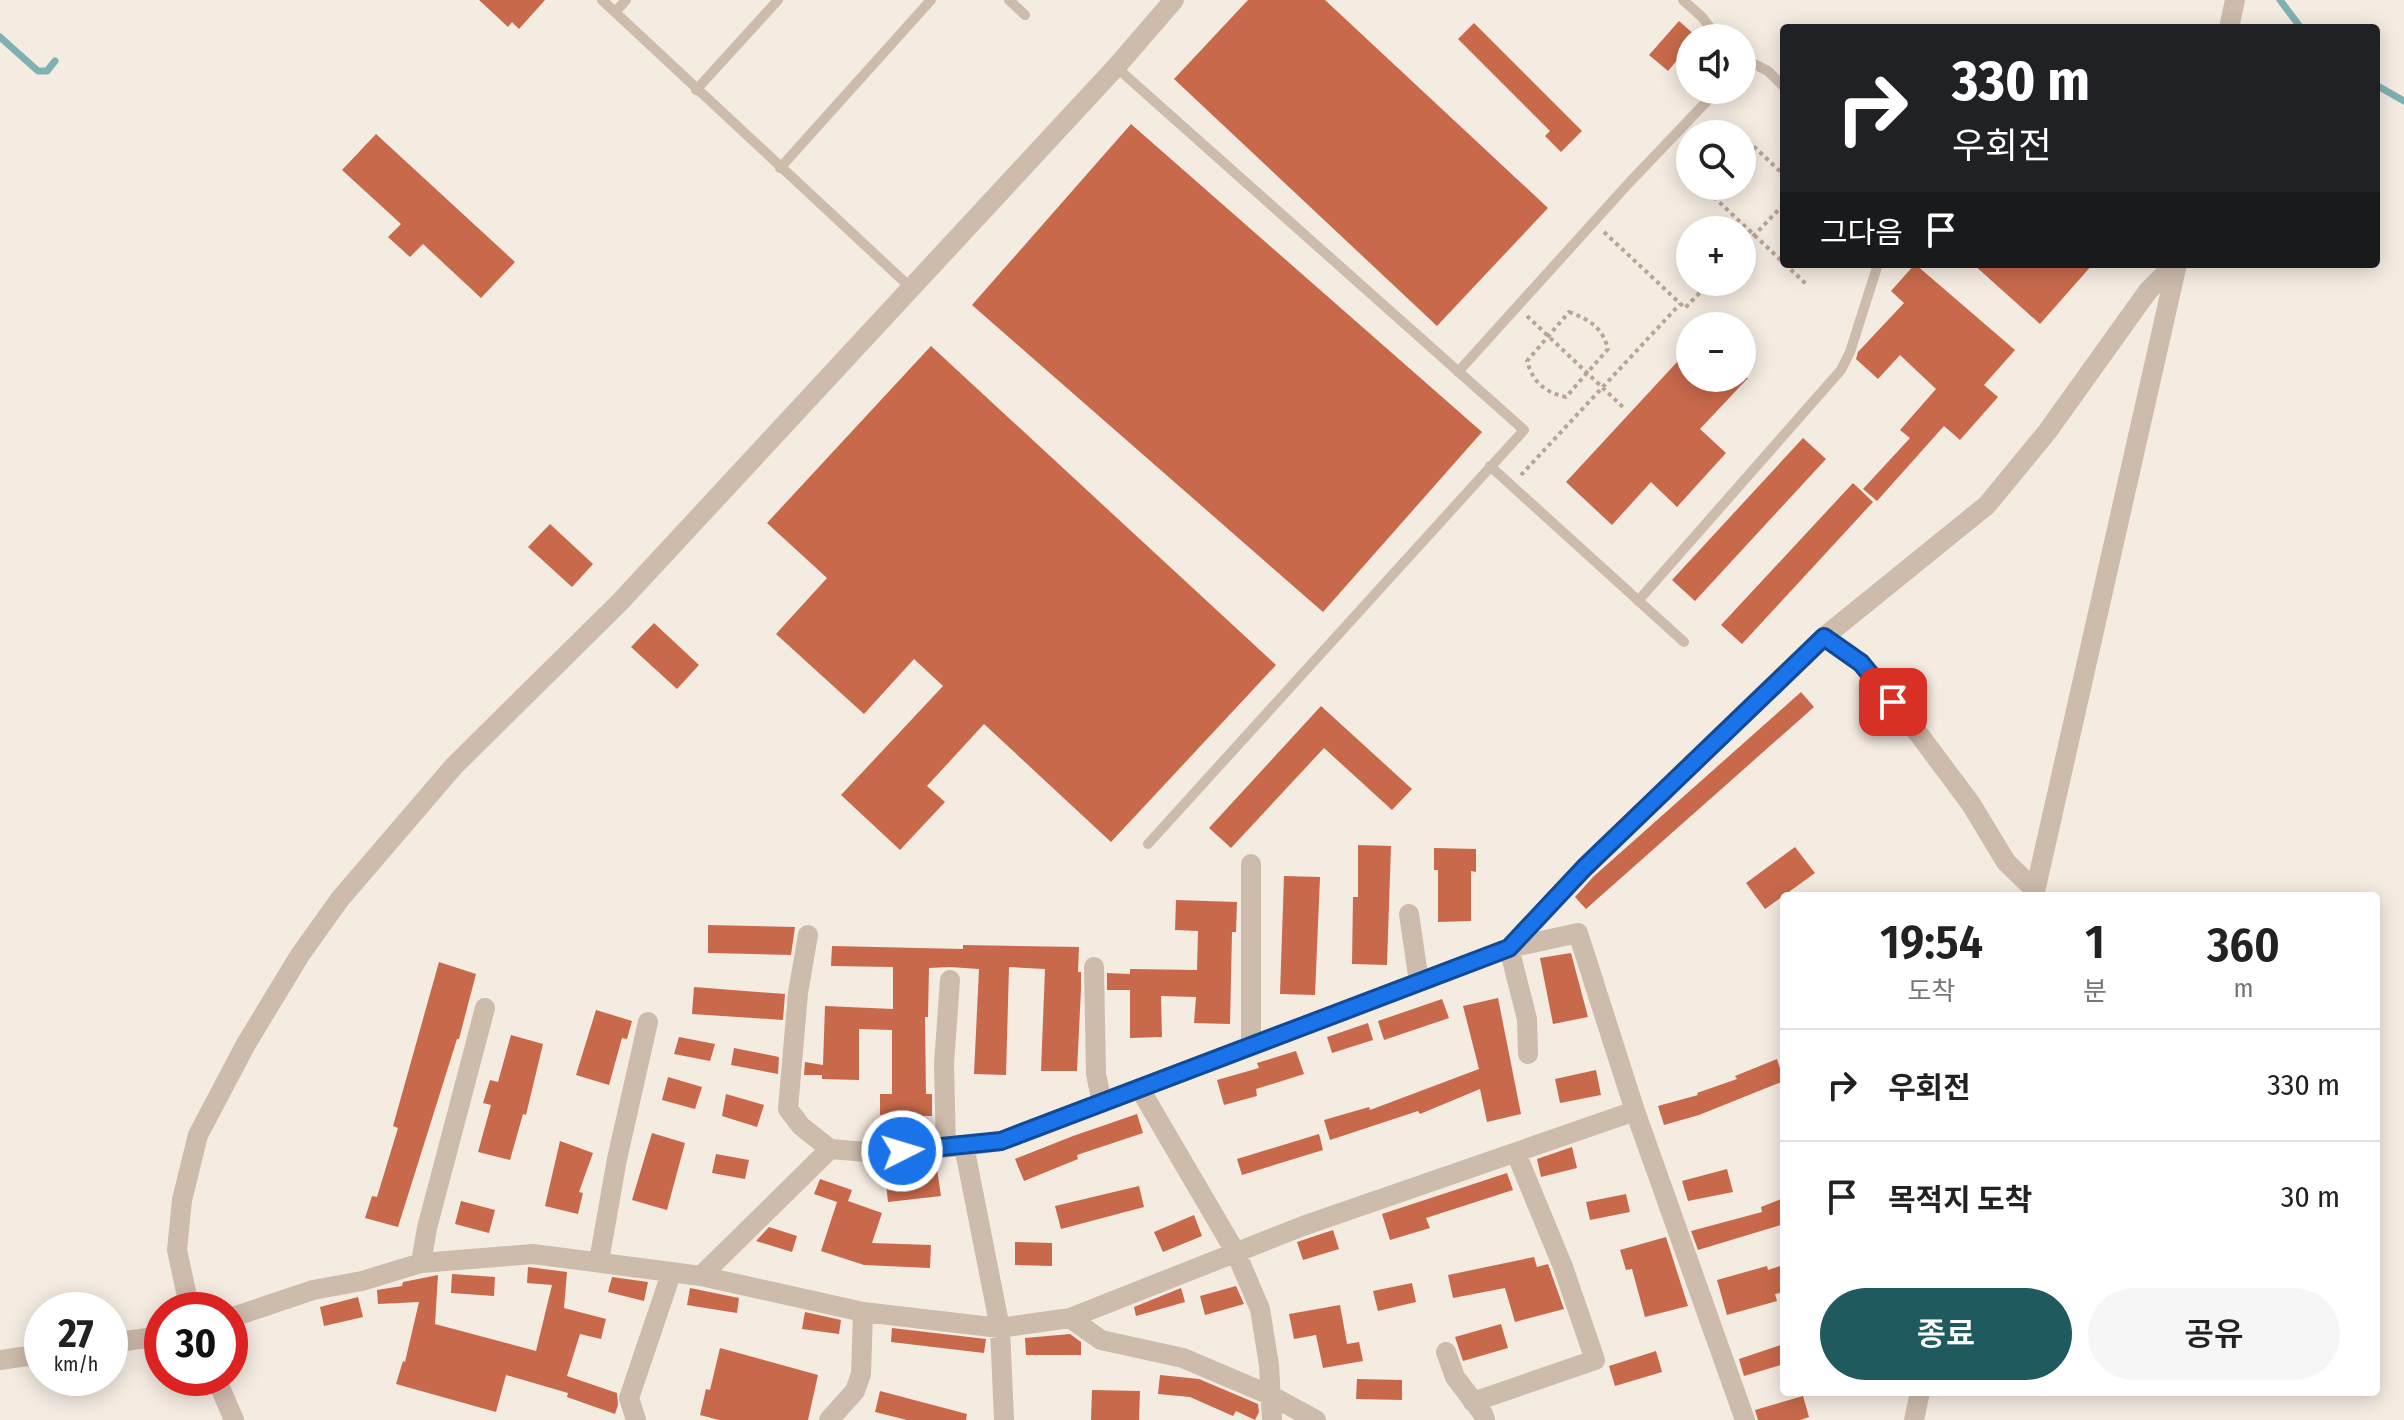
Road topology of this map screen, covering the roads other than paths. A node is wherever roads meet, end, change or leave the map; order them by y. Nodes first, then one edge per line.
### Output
1 (602, 0) edge
2 (626, 0) edge
3 (778, 0) edge
4 (931, 0) edge
5 (1009, 0) edge
6 (1174, 0) edge
7 (1683, 0) edge
8 (2235, 0) edge
9 (615, 12) junction
10 (1025, 15) dead end
11 (1707, 24) edge
12 (2230, 24) edge
13 (1756, 65) edge
14 (1116, 67) junction
15 (1780, 83) edge
16 (696, 90) junction
17 (1704, 104) edge
18 (780, 168) junction
19 (1877, 268) edge
20 (2172, 268) edge
21 (2175, 268) edge
22 (911, 288) junction
23 (1458, 372) junction
24 (1490, 466) junction
25 (1638, 601) junction
26 (1824, 637) junction
27 (1684, 642) dead end
28 (1148, 844) dead end
29 (1251, 864) dead end
30 (2033, 892) edge
31 (2034, 892) edge
32 (1409, 914) dead end
33 (808, 935) dead end
34 (1509, 948) junction
35 (1094, 967) dead end
36 (950, 980) dead end
37 (1419, 982) junction
38 (485, 1008) dead end
39 (648, 1022) dead end
40 (1251, 1046) junction
41 (1528, 1054) dead end
42 (1140, 1089) junction
43 (1102, 1103) junction
44 (1635, 1111) junction
45 (955, 1147) junction
46 (830, 1149) junction
47 (1516, 1153) junction
48 (1236, 1253) junction
49 (599, 1261) junction
50 (421, 1263) junction
51 (671, 1274) junction
52 (701, 1276) junction
53 (186, 1292) edge
54 (248, 1312) edge
55 (863, 1312) junction
56 (1070, 1318) junction
57 (1000, 1328) junction
58 (1446, 1352) dead end
59 (24, 1357) edge
60 (0, 1360) edge
61 (1270, 1395) junction
62 (224, 1396) edge
63 (1919, 1396) edge
64 (1473, 1402) junction
65 (234, 1420) edge
66 (636, 1420) edge
67 (829, 1420) edge
68 (1004, 1420) edge
69 (1272, 1420) edge
70 (1316, 1420) edge
71 (1485, 1420) edge
72 (1745, 1420) edge
73 (1914, 1420) edge

1 - 9 lane
2 - 9 lane
3 - 16 lane
4 - 18 lane
5 - 10 lane
6 - 14 street
7 - 11 lane
8 - 12 street
9 - 16 lane
13 - 15 lane
14 - 22 street
14 - 23 lane
16 - 18 lane
17 - 23 lane
18 - 22 lane
19 - 25 lane
20 - 26 street
21 - 31 street
22 - 53 street
23 - 24 lane
24 - 25 lane
24 - 28 lane
25 - 27 lane
26 - 30 street
26 - 34 street
29 - 40 street
32 - 37 street
33 - 46 street
34 - 37 street
34 - 41 street
34 - 44 street
35 - 43 street
36 - 45 street
37 - 40 street
38 - 50 street
39 - 49 street
40 - 42 street
42 - 43 street
42 - 48 street
43 - 45 street
44 - 47 street
44 - 72 street
45 - 46 street
45 - 57 street
46 - 52 street
47 - 48 street
47 - 64 street
48 - 56 street
48 - 61 street
49 - 50 street
49 - 51 street
50 - 54 street
51 - 52 street
51 - 66 street
52 - 55 street
55 - 57 street
55 - 67 street
56 - 57 street
56 - 61 street
57 - 68 street
58 - 64 street
59 - 60 street
61 - 69 street
61 - 70 street
62 - 65 street
63 - 73 street
64 - 71 street

